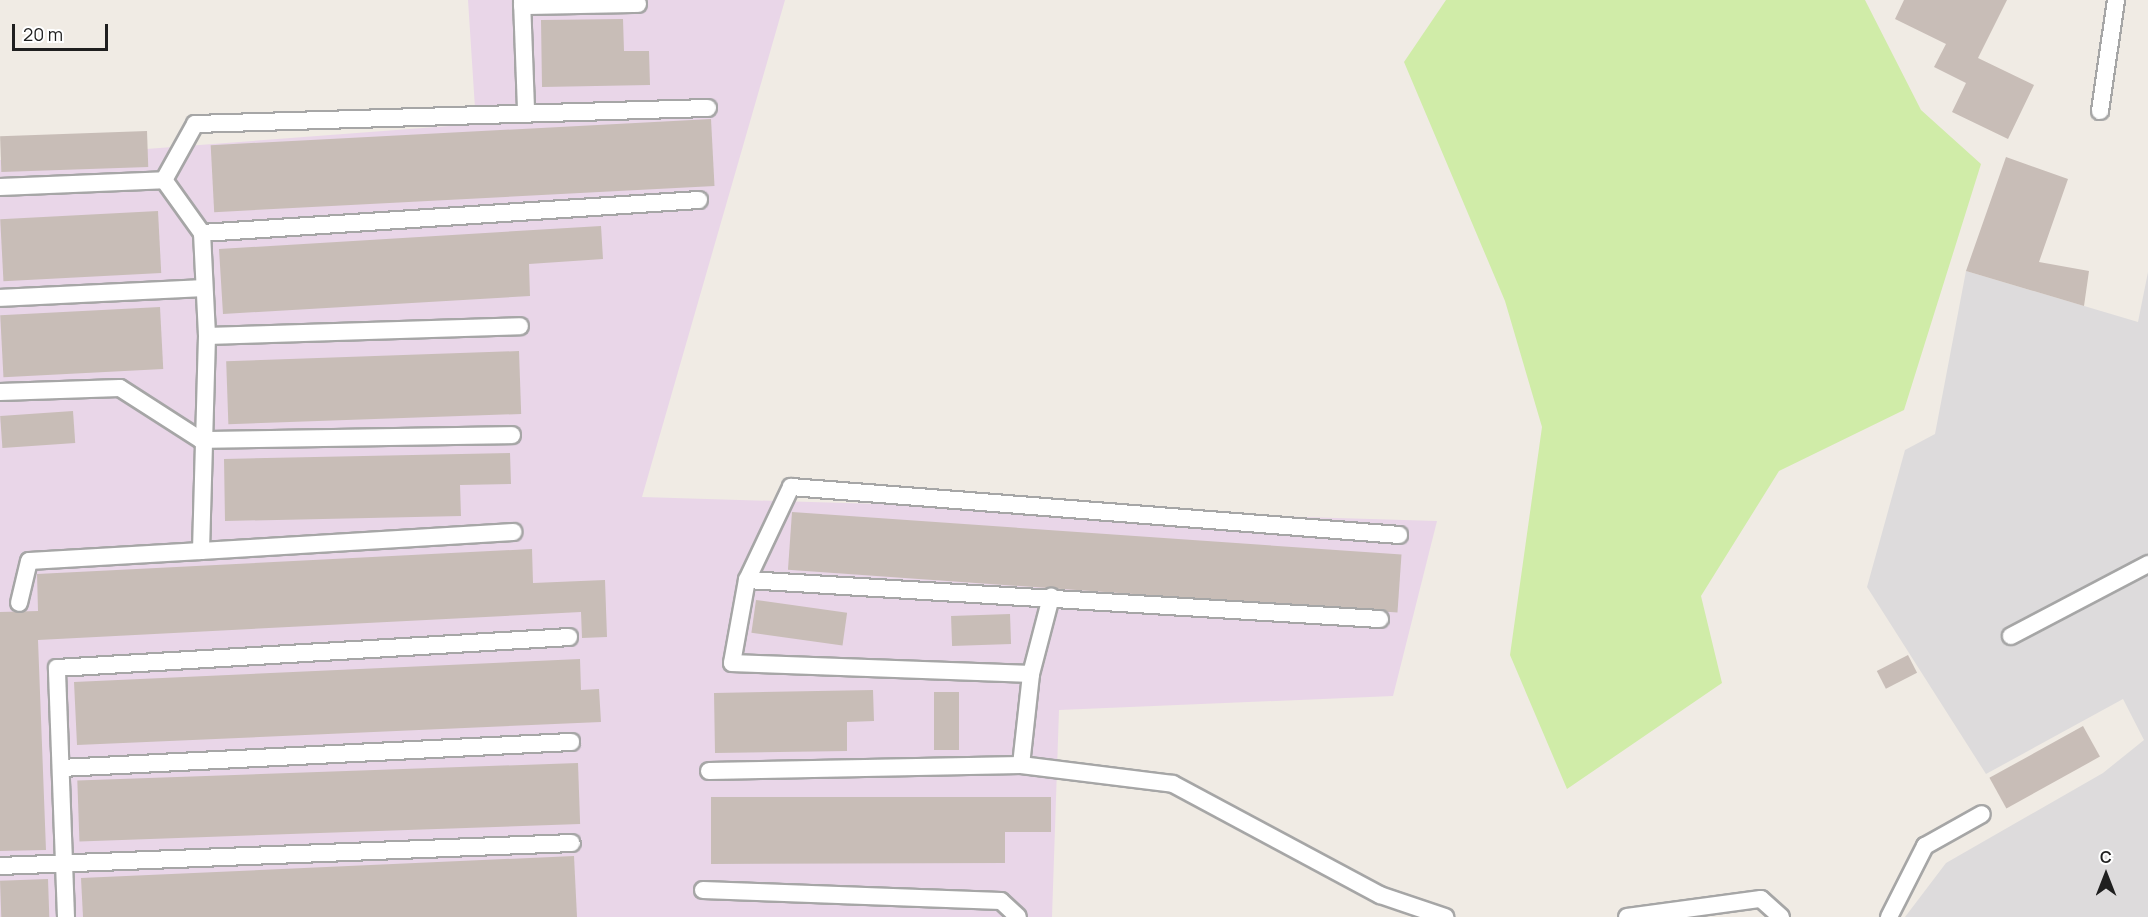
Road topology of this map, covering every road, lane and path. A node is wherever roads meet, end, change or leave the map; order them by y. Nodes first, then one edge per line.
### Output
1 (2116, 0) edge
2 (522, 3) edge
3 (638, 4) dead end
4 (708, 108) dead end
5 (526, 111) junction
6 (2100, 111) dead end
7 (164, 180) junction
8 (0, 188) edge
9 (699, 200) dead end
10 (202, 233) junction
11 (202, 288) junction
12 (0, 298) edge
13 (520, 326) dead end
14 (207, 336) junction
15 (0, 392) edge
16 (512, 435) dead end
17 (201, 440) junction
18 (513, 532) dead end
19 (1399, 535) dead end
20 (201, 551) junction
21 (2148, 564) edge
22 (747, 580) junction
23 (1051, 597) junction
24 (18, 603) dead end
25 (1380, 619) dead end
26 (2011, 636) dead end
27 (569, 637) dead end
28 (1031, 674) junction
29 (571, 742) dead end
30 (1021, 765) junction
31 (61, 768) junction
32 (709, 771) dead end
33 (1982, 814) dead end
34 (572, 843) dead end
35 (64, 865) junction
36 (0, 866) edge
37 (703, 890) dead end
38 (1692, 912) edge
39 (66, 917) edge
40 (1018, 917) edge
41 (1445, 917) edge
42 (1627, 917) edge
43 (1780, 917) edge
44 (1889, 917) edge

1 - 6 lane
2 - 3 lane
2 - 5 lane
4 - 5 lane
5 - 7 lane
7 - 8 lane
7 - 10 lane
9 - 10 lane
10 - 11 lane
11 - 12 lane
11 - 14 lane
13 - 14 lane
14 - 17 lane
15 - 17 lane
16 - 17 lane
17 - 20 lane
18 - 20 lane
19 - 22 lane
20 - 24 lane
21 - 26 lane
22 - 23 lane
22 - 28 lane
23 - 25 lane
23 - 28 lane
27 - 31 lane
28 - 30 lane
29 - 31 lane
30 - 32 lane
30 - 41 lane
31 - 35 lane
33 - 44 lane
34 - 35 lane
35 - 36 lane
35 - 39 lane
37 - 40 lane
38 - 42 lane
38 - 43 lane

